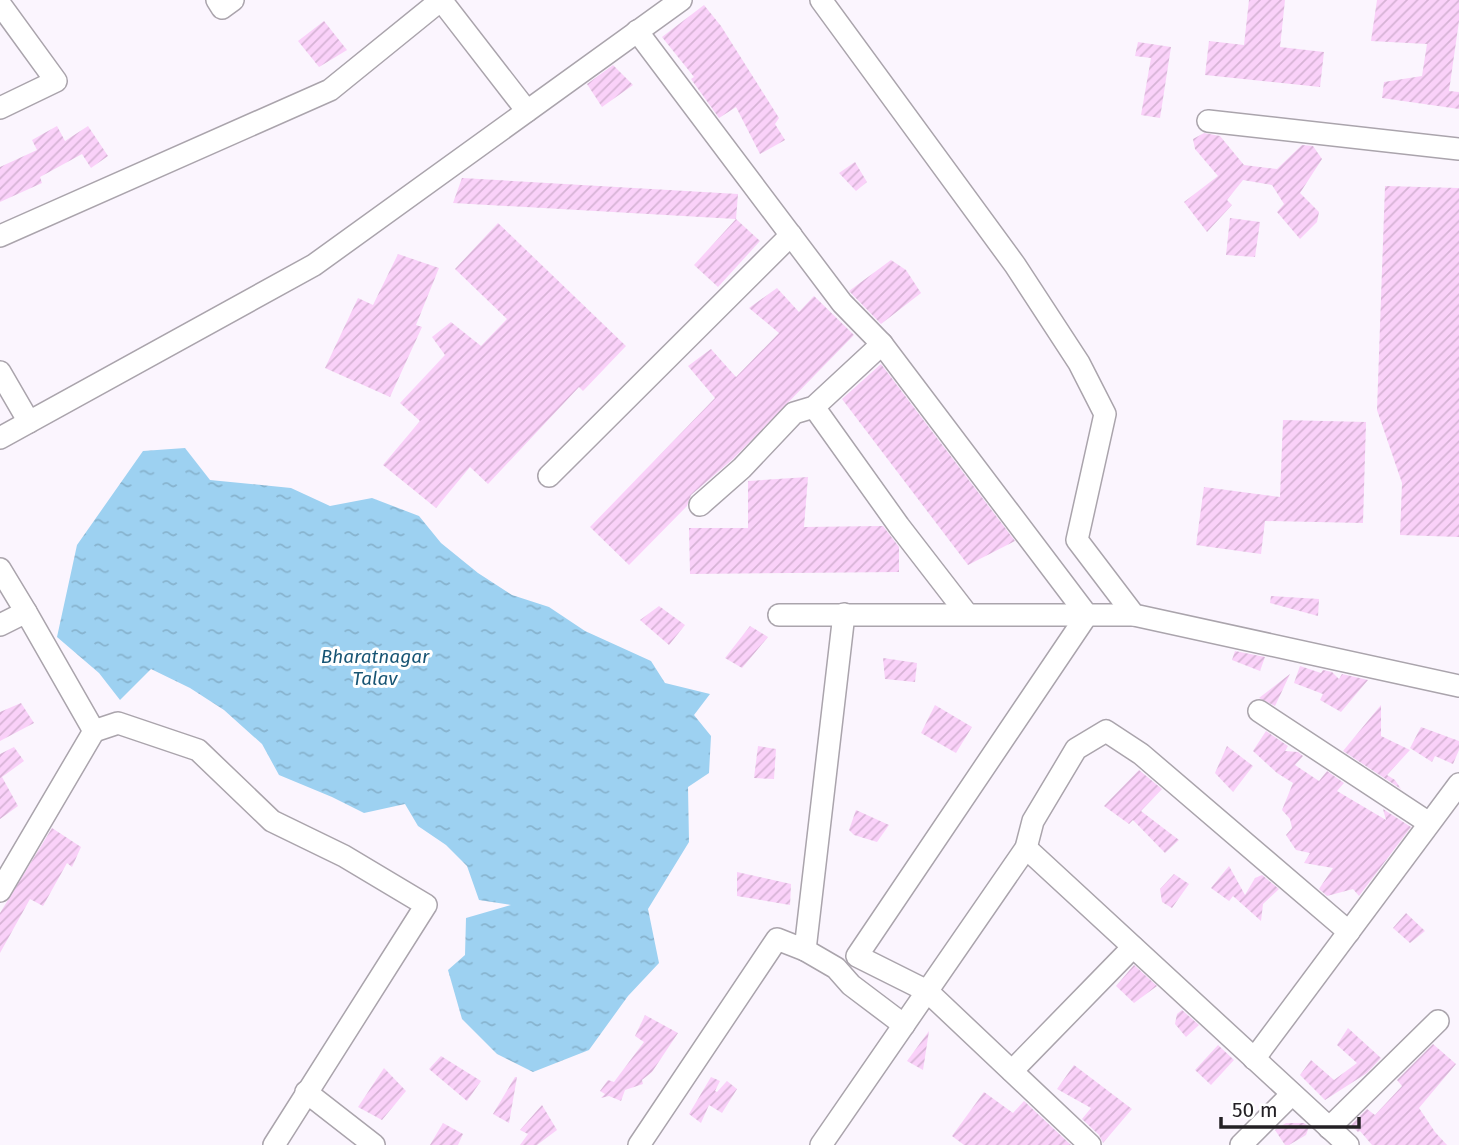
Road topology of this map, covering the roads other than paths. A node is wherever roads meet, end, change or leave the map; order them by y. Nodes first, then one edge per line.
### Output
1 (217, 0) edge
2 (233, 0) edge
3 (441, 0) edge
4 (681, 0) edge
5 (821, 0) edge
6 (0, 4) edge
7 (637, 31) junction
8 (0, 108) edge
9 (527, 111) junction
10 (1208, 121) dead end
11 (1459, 149) edge
12 (791, 235) junction
13 (0, 236) edge
14 (882, 344) junction
15 (0, 372) edge
16 (814, 407) junction
17 (29, 422) junction
18 (0, 438) edge
19 (550, 476) dead end
20 (700, 505) dead end
21 (0, 569) edge
22 (26, 612) junction
23 (844, 614) junction
24 (967, 614) junction
25 (779, 615) dead end
26 (1087, 615) junction
27 (1134, 615) junction
28 (0, 625) edge
29 (1459, 686) edge
30 (1259, 711) dead end
31 (94, 731) junction
32 (1459, 783) edge
33 (1429, 823) junction
34 (1026, 848) junction
35 (0, 891) edge
36 (1349, 932) junction
37 (1133, 947) junction
38 (805, 950) junction
39 (927, 991) junction
40 (1438, 1021) dead end
41 (904, 1025) junction
42 (1254, 1059) junction
43 (1012, 1071) junction
44 (306, 1092) junction
45 (1292, 1094) junction
46 (1329, 1128) junction
47 (274, 1145) edge
48 (374, 1145) edge
49 (639, 1145) edge
50 (821, 1145) edge
51 (1090, 1145) edge
52 (1241, 1145) edge
53 (1348, 1145) edge

1 - 2 street
3 - 9 street
3 - 13 street
4 - 7 street
5 - 27 street
6 - 8 street
7 - 9 street
7 - 12 street
9 - 17 street
10 - 11 street
12 - 14 street
12 - 19 street
14 - 16 street
14 - 26 street
15 - 17 street
16 - 20 street
16 - 24 street
17 - 18 street
21 - 22 street
22 - 28 street
22 - 31 street
23 - 24 street
23 - 25 street
23 - 38 street
24 - 26 street
26 - 27 street
26 - 39 street
27 - 29 street
30 - 33 street
31 - 35 street
31 - 44 street
32 - 33 street
33 - 36 street
34 - 36 street
34 - 37 street
34 - 39 street
36 - 42 street
37 - 42 street
37 - 43 street
38 - 41 street
38 - 49 street
39 - 41 street
39 - 43 street
40 - 46 street
41 - 50 street
42 - 45 street
43 - 51 street
44 - 47 street
44 - 48 street
45 - 46 street
45 - 52 street
46 - 53 street

